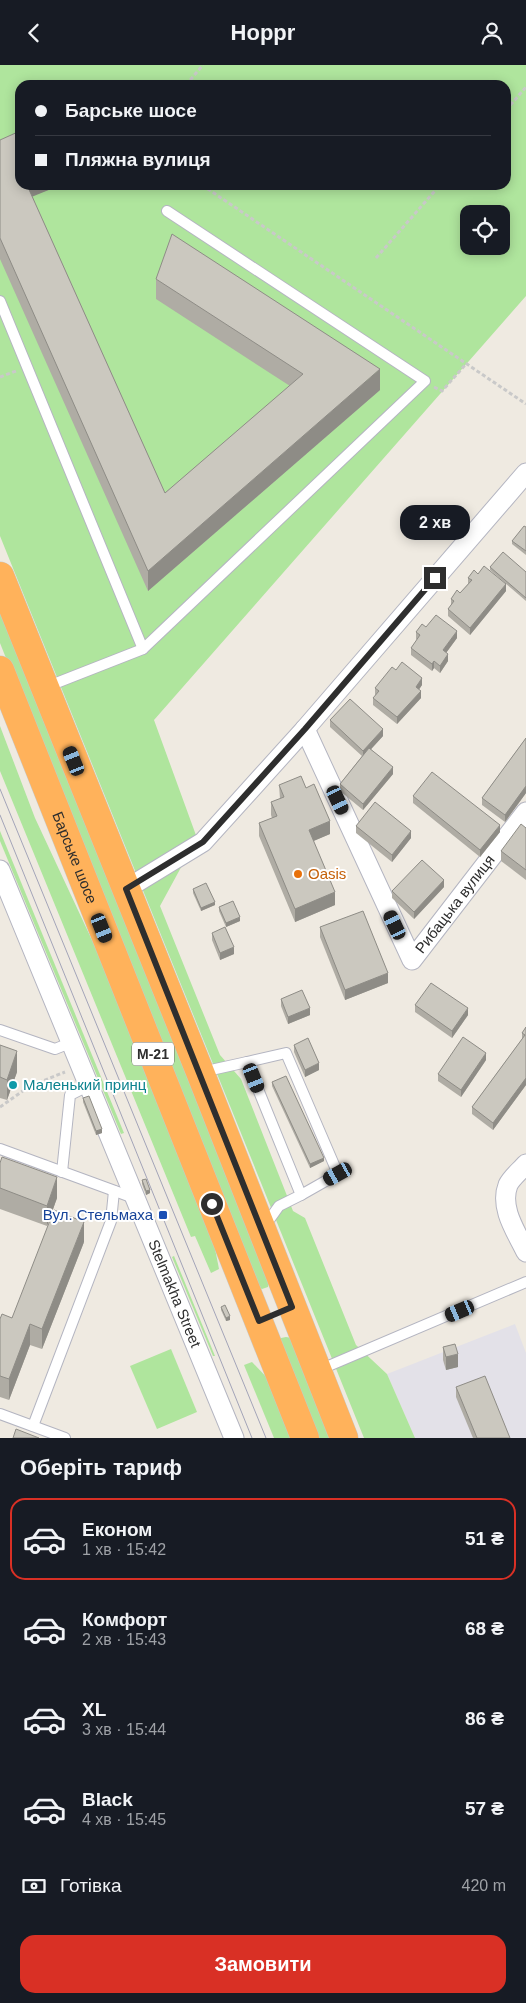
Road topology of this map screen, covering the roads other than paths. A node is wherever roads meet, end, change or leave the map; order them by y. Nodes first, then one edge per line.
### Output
1 (167, 211) dead end
2 (0, 301) edge
3 (526, 473) edge
4 (0, 576) edge
5 (143, 649) junction
6 (0, 670) edge
7 (45, 687) junction
8 (305, 729) junction
9 (526, 812) edge
10 (0, 870) edge
11 (126, 889) junction
12 (0, 1030) edge
13 (70, 1043) junction
14 (247, 1061) junction
15 (200, 1072) junction
16 (88, 1086) junction
17 (0, 1149) edge
18 (526, 1164) edge
19 (62, 1172) junction
20 (114, 1191) junction
21 (301, 1195) junction
22 (134, 1198) junction
23 (262, 1230) junction
24 (526, 1252) edge
25 (526, 1282) edge
26 (292, 1307) junction
27 (259, 1321) junction
28 (318, 1370) junction
29 (0, 1414) edge
30 (33, 1426) junction
31 (65, 1438) edge
32 (234, 1438) edge
33 (305, 1438) edge
34 (344, 1438) edge

1 - 5 lane
2 - 5 lane
3 - 8 street
4 - 7 highway, М-21
5 - 7 lane
6 - 27 highway, Барське шосе / М-21
7 - 11 highway, М-21
8 - 9 street, Рибацька вулиця
8 - 11 street
10 - 13 street, Stelmakha Street
11 - 15 highway, М-21
12 - 13 lane
13 - 16 street, Stelmakha Street
14 - 15 lane
14 - 21 lane
14 - 21 lane
15 - 23 highway, М-21
16 - 19 lane
16 - 22 street, Stelmakha Street
17 - 19 lane
18 - 24 street
19 - 20 lane
20 - 22 lane
20 - 30 lane
21 - 23 lane
22 - 32 street, Stelmakha Street
23 - 26 highway, М-21
25 - 28 lane
26 - 27 highway
26 - 28 highway, М-21
27 - 33 highway, Барське шосе / М-21
28 - 34 highway, М-21
29 - 30 lane
30 - 31 lane

